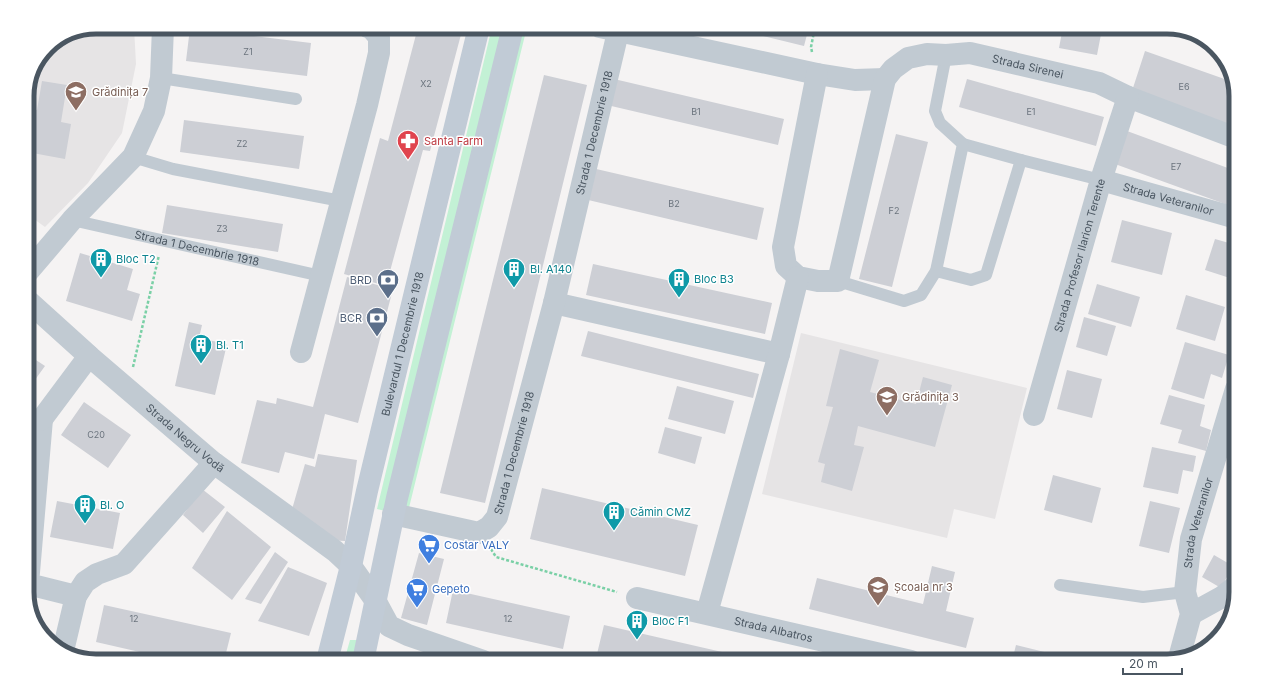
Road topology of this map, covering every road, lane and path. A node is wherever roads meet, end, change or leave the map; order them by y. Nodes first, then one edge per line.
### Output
1 (163, 34) edge
2 (376, 34) edge
3 (477, 34) edge
4 (511, 34) edge
5 (608, 34) edge
6 (632, 34) edge
7 (946, 55) junction
8 (817, 74) junction
9 (161, 78) junction
10 (885, 79) junction
11 (1128, 97) junction
12 (296, 99) dead end
13 (1229, 135) edge
14 (963, 144) junction
15 (133, 156) junction
16 (1021, 160) junction
17 (1101, 180) junction
18 (341, 202) junction
19 (1229, 216) edge
20 (72, 220) junction
21 (162, 241) junction
22 (34, 265) edge
23 (936, 271) junction
24 (322, 276) junction
25 (798, 277) junction
26 (838, 281) junction
27 (554, 303) junction
28 (34, 306) edge
29 (301, 352) dead end
30 (779, 354) junction
31 (89, 356) junction
32 (128, 389) junction
33 (1229, 412) edge
34 (1034, 415) dead end
35 (34, 420) edge
36 (214, 463) junction
37 (393, 514) junction
38 (479, 533) junction
39 (351, 566) junction
40 (1060, 585) dead end
41 (34, 586) edge
42 (1185, 592) junction
43 (1229, 592) edge
44 (76, 596) junction
45 (637, 598) joint
46 (375, 600) junction
47 (707, 613) junction
48 (1190, 614) junction
49 (65, 645) edge
50 (1180, 652) edge
51 (329, 654) edge
52 (364, 654) edge
53 (463, 654) edge
54 (882, 654) edge

1 - 9 street
2 - 18 street
3 - 39 main road, Bulevardul 1 Decembrie 1918
4 - 37 main road
5 - 27 street, Strada 1 Decembrie 1918
6 - 8 street
7 - 10 street, Strada Sirenei
7 - 11 street, Strada Sirenei
7 - 14 lane
8 - 10 street
8 - 25 street
9 - 12 lane
9 - 15 street
10 - 26 street
11 - 13 street, Strada Sirenei
11 - 17 street, Strada Profesor Ilarion Terente
14 - 16 lane
14 - 23 lane
15 - 18 lane
15 - 20 street
16 - 17 lane
16 - 23 lane
17 - 19 street, Strada Veteranilor
17 - 34 street, Strada Profesor Ilarion Terente
18 - 24 street
20 - 21 lane, Strada 1 Decembrie 1918
20 - 22 street
21 - 24 lane, Strada 1 Decembrie 1918
21 - 32 path
23 - 26 lane
24 - 29 street
25 - 26 street
25 - 30 street
27 - 30 street
27 - 38 street, Strada 1 Decembrie 1918
28 - 31 street, Strada Negru Vodă
30 - 47 street
31 - 32 street, Strada Negru Vodă
31 - 35 street
32 - 36 street, Strada Negru Vodă
33 - 42 street, Strada Veteranilor
36 - 39 street, Strada Negru Vodă
36 - 44 street
37 - 38 street
37 - 46 main road
38 - 45 path
39 - 46 street, Strada Negru Vodă
39 - 51 main road, Bulevardul 1 Decembrie 1918
40 - 42 lane
41 - 44 street
42 - 48 street, Strada Veteranilor
43 - 48 street
44 - 49 street
45 - 47 street, Strada Albatros
46 - 52 main road
46 - 53 street, Strada Negru Vodă
47 - 54 street, Strada Albatros
48 - 50 street, Strada Veteranilor

